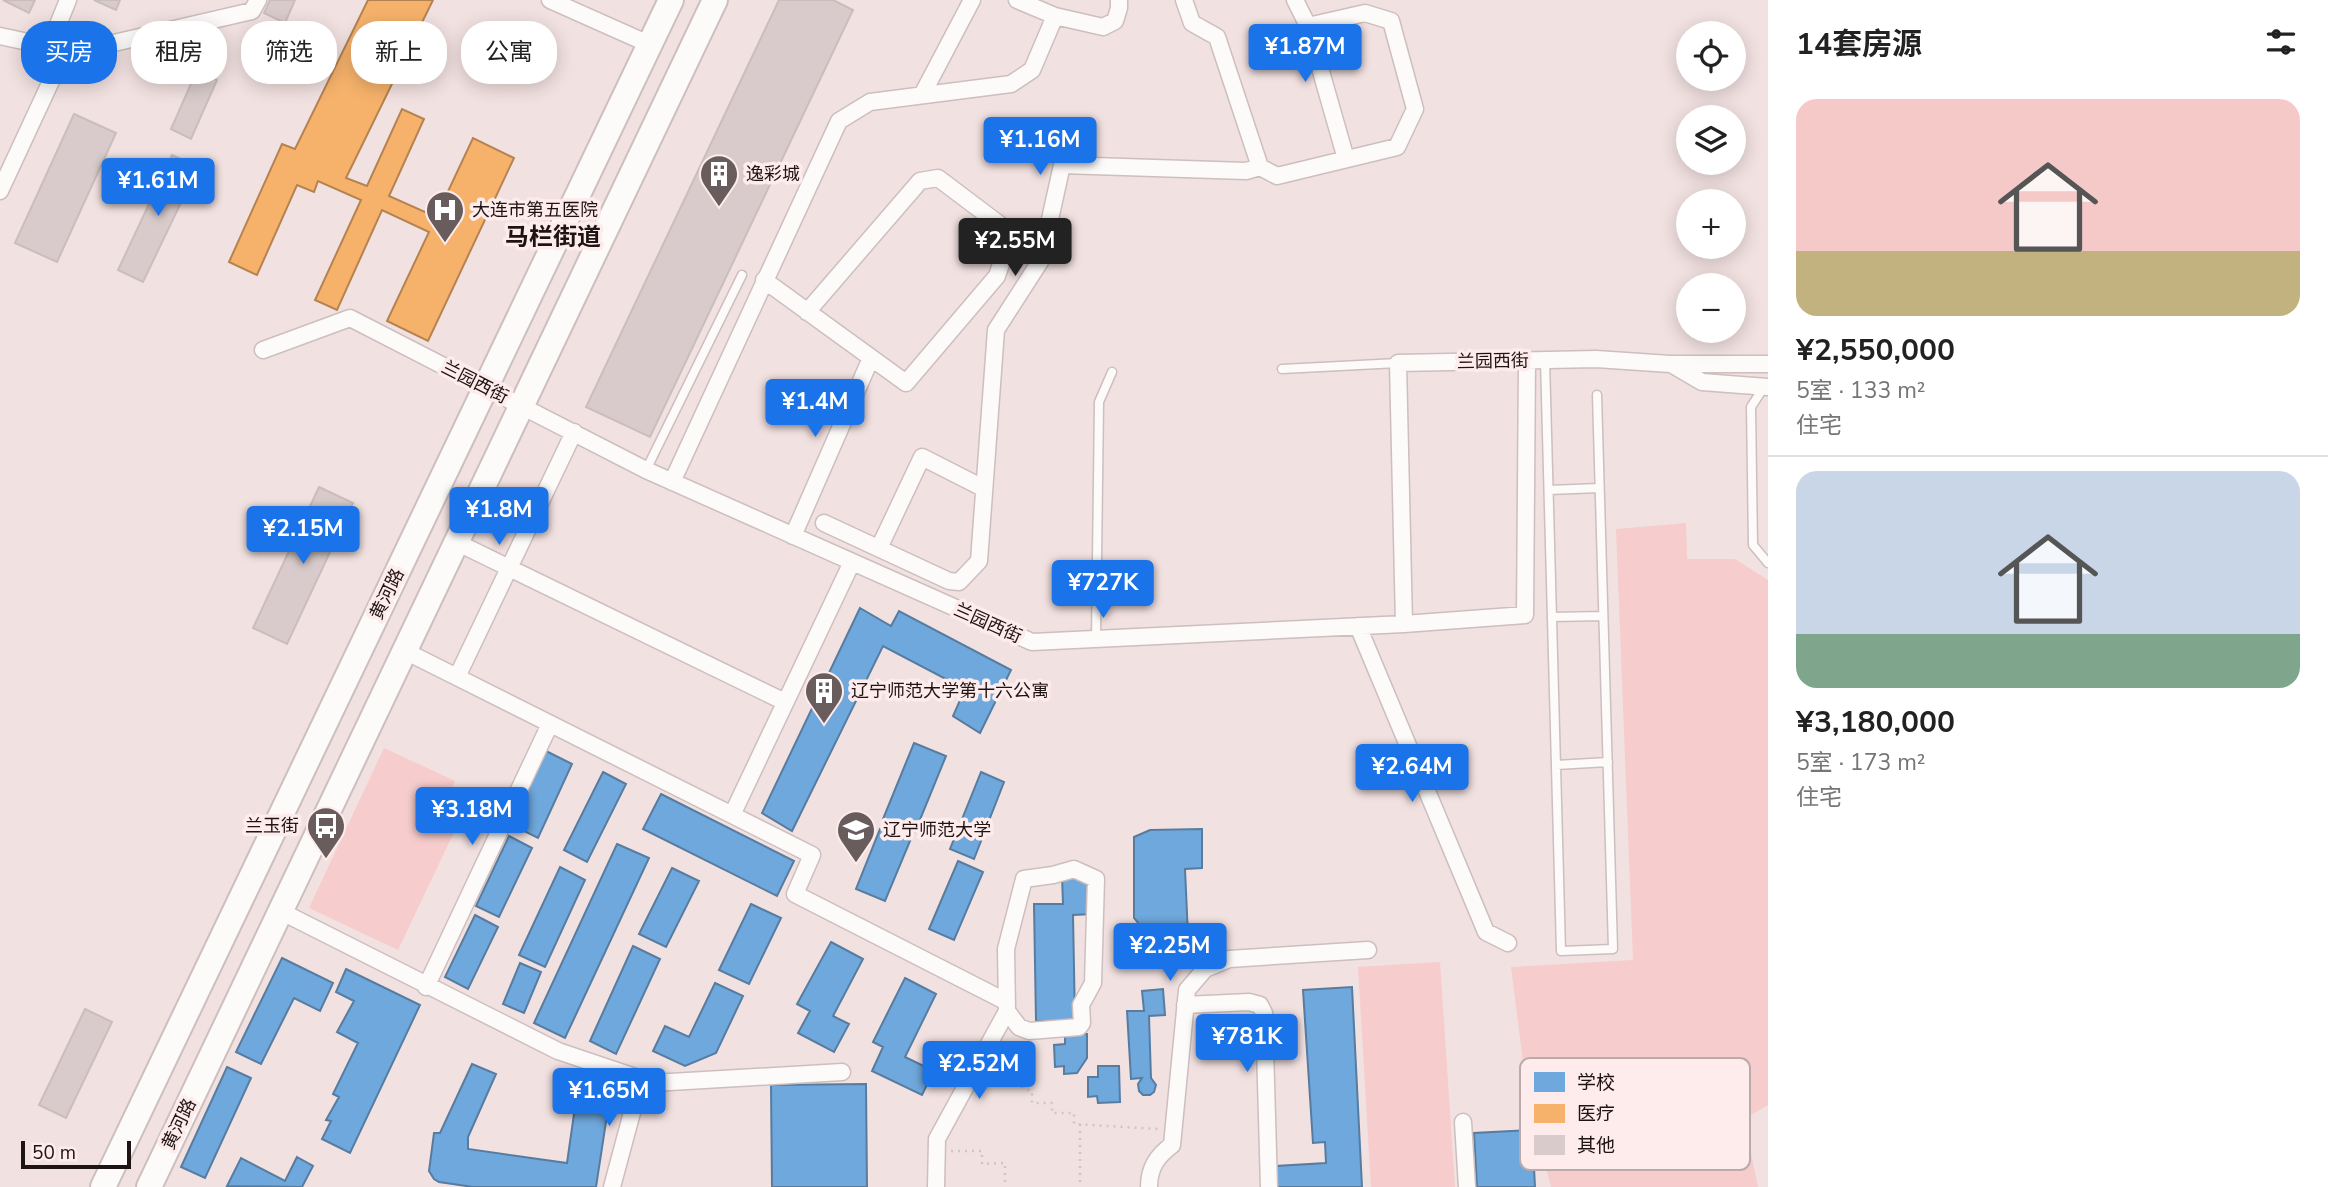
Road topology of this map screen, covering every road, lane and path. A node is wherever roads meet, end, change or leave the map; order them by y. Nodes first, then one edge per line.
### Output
1 (68, 0) edge
2 (258, 0) edge
3 (550, 0) edge
4 (671, 0) edge
5 (715, 0) edge
6 (972, 0) edge
7 (1017, 0) edge
8 (1119, 0) edge
9 (1184, 0) edge
10 (1296, 0) edge
11 (1055, 16) junction
12 (60, 21) edge
13 (1308, 26) junction
14 (0, 36) edge
15 (21, 41) edge
16 (117, 42) edge
17 (651, 44) junction
18 (50, 84) edge
19 (922, 95) junction
20 (1346, 159) junction
21 (1260, 167) junction
22 (0, 191) edge
23 (742, 275) dead end
24 (764, 280) junction
25 (807, 312) junction
26 (263, 350) dead end
27 (871, 358) junction
28 (1527, 360) junction
29 (1545, 360) junction
30 (1398, 363) junction
31 (1670, 364) junction
32 (1768, 364) edge
33 (1282, 369) dead end
34 (1112, 372) dead end
35 (1766, 387) edge
36 (486, 388) junction
37 (1597, 394) dead end
38 (522, 407) junction
39 (575, 432) junction
40 (646, 470) junction
41 (672, 482) junction
42 (983, 488) junction
43 (1600, 488) junction
44 (1549, 490) junction
45 (824, 523) dead end
46 (793, 536) junction
47 (458, 543) junction
48 (878, 548) junction
49 (852, 562) junction
50 (1768, 563) edge
51 (510, 567) junction
52 (1603, 616) junction
53 (1552, 617) junction
54 (1404, 624) junction
55 (1358, 626) junction
56 (1096, 639) junction
57 (405, 651) junction
58 (457, 677) junction
59 (785, 702) junction
60 (550, 724) junction
61 (1608, 762) junction
62 (1556, 765) junction
63 (732, 815) junction
64 (282, 912) junction
65 (1508, 943) dead end
66 (1368, 950) dead end
67 (426, 987) junction
68 (1185, 1004) junction
69 (1007, 1006) junction
70 (977, 1064) junction
71 (842, 1072) dead end
72 (641, 1079) junction
73 (1463, 1122) dead end
74 (1080, 1124) junction
75 (1173, 1130) junction
76 (937, 1151) junction
77 (103, 1187) edge
78 (149, 1187) edge
79 (612, 1187) edge
80 (936, 1187) edge
81 (1005, 1187) edge
82 (1080, 1187) edge
83 (1149, 1187) edge
84 (1269, 1187) edge
85 (1467, 1187) edge

1 - 12 street
2 - 16 street
3 - 17 street
4 - 17 main road, 黄河路
5 - 38 main road, 黄河路
6 - 19 street
7 - 11 street
8 - 11 street
9 - 21 street
10 - 13 street
11 - 19 street
13 - 20 street
13 - 20 street
14 - 15 street
17 - 36 main road, 黄河路
18 - 22 street
19 - 24 street
20 - 21 street
21 - 42 street
23 - 40 lane
24 - 25 street
24 - 41 street
25 - 27 street
25 - 27 street
26 - 36 street, 兰园西街
27 - 46 street
28 - 29 street, 兰园西街
28 - 30 street, 兰园西街
28 - 54 street, 兰园西街
29 - 31 street, 兰园西街
29 - 44 lane
30 - 33 lane
30 - 54 street
31 - 32 street, 兰园西街
31 - 35 street
34 - 56 lane
35 - 50 lane
36 - 38 street, 兰园西街
36 - 77 main road, 黄河路
37 - 43 lane
38 - 39 street, 兰园西街
38 - 47 main road, 黄河路
39 - 40 street, 兰园西街
39 - 51 street
40 - 41 street, 兰园西街
41 - 46 street, 兰园西街
42 - 48 street
42 - 48 street
43 - 44 lane
43 - 52 lane
44 - 53 lane
45 - 48 street
46 - 49 street, 兰园西街
47 - 51 street
47 - 57 main road, 黄河路
49 - 56 street, 兰园西街
49 - 59 street
51 - 58 street
51 - 59 street
52 - 53 lane
52 - 61 lane
53 - 62 lane
54 - 55 street, 兰园西街
55 - 56 street, 兰园西街
55 - 65 street
57 - 58 street
57 - 64 main road, 黄河路
58 - 60 street
59 - 63 street
60 - 63 street
60 - 67 street
61 - 62 lane
61 - 62 lane
63 - 69 street
64 - 67 street
64 - 78 main road, 黄河路
66 - 68 street
67 - 72 street
68 - 75 street
68 - 84 street
69 - 69 street
69 - 70 street
70 - 74 path
70 - 76 street
71 - 72 street
72 - 79 street
73 - 85 street
74 - 75 path
74 - 82 path
75 - 83 street
76 - 80 street
76 - 81 path

